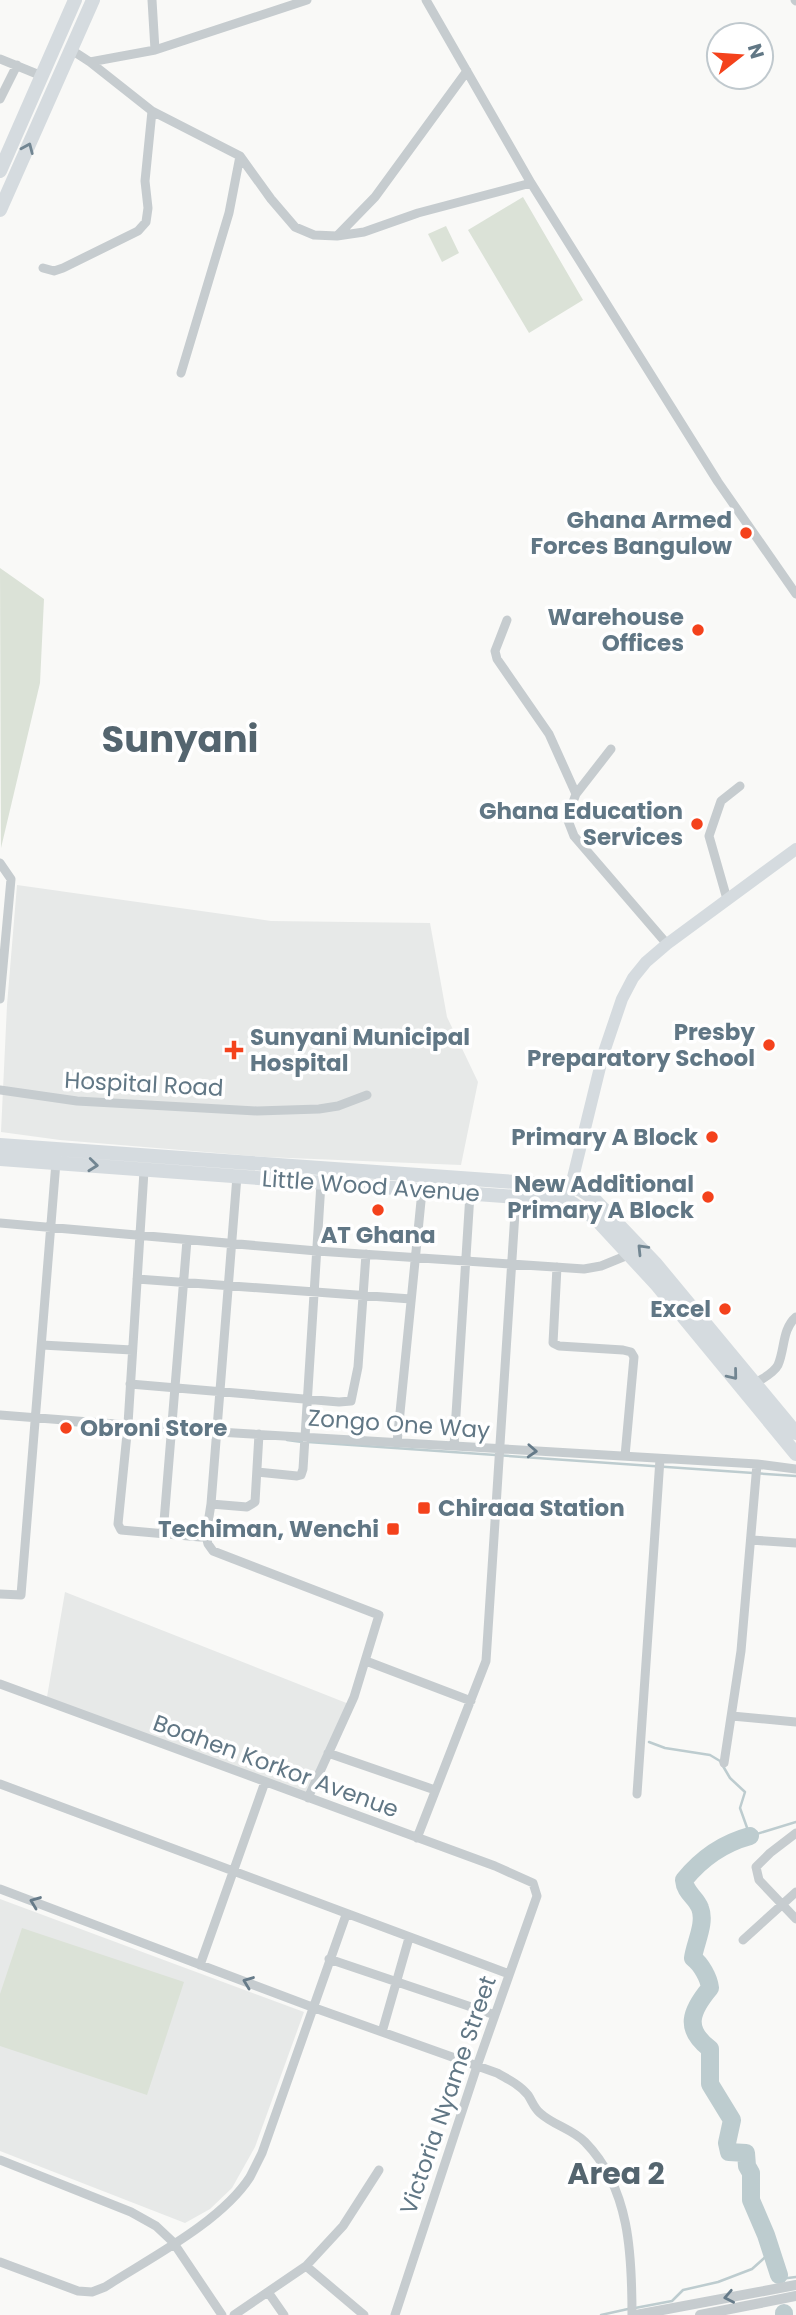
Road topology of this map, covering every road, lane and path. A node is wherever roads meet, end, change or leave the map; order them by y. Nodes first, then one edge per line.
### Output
1 (75, 0) edge
2 (93, 0) edge
3 (152, 0) edge
4 (307, 0) edge
5 (426, 0) edge
6 (71, 49) junction
7 (155, 50) junction
8 (0, 59) edge
9 (90, 62) junction
10 (17, 65) junction
11 (467, 71) junction
12 (42, 76) junction
13 (0, 99) edge
14 (152, 111) junction
15 (240, 156) junction
16 (0, 171) edge
17 (531, 183) junction
18 (0, 210) edge
19 (337, 236) junction
20 (43, 268) dead end
21 (181, 373) dead end
22 (796, 594) edge
23 (507, 620) dead end
24 (611, 749) dead end
25 (740, 786) dead end
26 (576, 794) junction
27 (796, 849) edge
28 (0, 863) edge
29 (727, 899) junction
30 (667, 944) junction
31 (0, 999) edge
32 (0, 1090) edge
33 (367, 1095) dead end
34 (0, 1145) edge
35 (167, 1156) junction
36 (198, 1158) junction
37 (0, 1159) edge
38 (57, 1162) junction
39 (144, 1171) junction
40 (166, 1172) junction
41 (197, 1174) junction
42 (237, 1176) junction
43 (321, 1183) junction
44 (571, 1186) junction
45 (422, 1191) junction
46 (470, 1194) junction
47 (516, 1197) junction
48 (567, 1202) junction
49 (0, 1223) edge
50 (51, 1228) junction
51 (140, 1236) junction
52 (187, 1240) junction
53 (230, 1244) junction
54 (317, 1251) junction
55 (366, 1254) junction
56 (628, 1255) junction
57 (415, 1257) junction
58 (465, 1260) junction
59 (511, 1262) junction
60 (557, 1267) junction
61 (137, 1279) junction
62 (183, 1283) junction
63 (228, 1286) junction
64 (314, 1291) junction
65 (362, 1295) junction
66 (411, 1299) junction
67 (796, 1317) edge
68 (42, 1345) junction
69 (132, 1350) junction
70 (756, 1383) junction
71 (130, 1384) junction
72 (174, 1387) junction
73 (222, 1392) junction
74 (307, 1399) junction
75 (0, 1415) edge
76 (37, 1418) junction
77 (128, 1424) junction
78 (172, 1428) junction
79 (218, 1432) junction
80 (796, 1433) edge
81 (259, 1434) junction
82 (304, 1437) junction
83 (397, 1443) junction
84 (454, 1446) junction
85 (499, 1449) junction
86 (796, 1454) edge
87 (625, 1456) junction
88 (660, 1459) junction
89 (757, 1464) junction
90 (796, 1469) edge
91 (257, 1472) junction
92 (211, 1504) junction
93 (163, 1534) junction
94 (206, 1536) junction
95 (751, 1540) junction
96 (796, 1543) edge
97 (0, 1594) edge
98 (366, 1661) junction
99 (0, 1684) edge
100 (471, 1701) junction
101 (732, 1716) junction
102 (796, 1722) edge
103 (328, 1753) junction
104 (724, 1763) dead end
105 (265, 1782) junction
106 (0, 1784) edge
107 (435, 1790) junction
108 (637, 1794) dead end
109 (308, 1798) junction
110 (796, 1833) edge
111 (417, 1838) junction
112 (233, 1871) junction
113 (536, 1888) joint
114 (0, 1889) edge
115 (796, 1892) edge
116 (782, 1904) junction
117 (346, 1915) junction
118 (796, 1919) edge
119 (410, 1938) junction
120 (743, 1940) dead end
121 (329, 1959) junction
122 (200, 1965) junction
123 (509, 1974) junction
124 (397, 1982) junction
125 (312, 2007) junction
126 (495, 2015) junction
127 (382, 2032) junction
128 (477, 2066) junction
129 (0, 2160) edge
130 (379, 2171) dead end
131 (173, 2242) junction
132 (0, 2262) edge
133 (306, 2266) junction
134 (796, 2285) edge
135 (268, 2292) junction
136 (796, 2296) edge
137 (222, 2315) edge
138 (234, 2315) edge
139 (284, 2315) edge
140 (364, 2315) edge
141 (395, 2315) edge
142 (634, 2315) edge
143 (700, 2315) edge

1 - 12 main road
2 - 6 main road
3 - 7 street
4 - 7 street
5 - 11 street
6 - 9 street
18 -> 6 main road
7 - 9 street
8 - 10 street
9 - 14 street
10 - 12 street
10 - 13 street
11 - 17 street
11 - 19 street
12 - 16 main road
14 - 15 street
14 - 20 street
15 - 19 street
15 - 21 street
17 - 19 street
17 - 22 street
23 - 26 street
24 - 26 street
25 - 29 street
26 - 30 street
27 - 29 main road
28 - 31 street
29 - 30 main road
30 - 44 main road
32 - 33 street, Hospital Road
34 - 35 main road, Little Wood Avenue
35 - 36 main road, Little Wood Avenue
35 - 40 main road
36 - 41 main road
36 - 44 main road, Little Wood Avenue
37 - 38 main road, Little Wood Avenue
38 -> 39 main road, Little Wood Avenue
38 - 50 street
39 - 40 main road, Little Wood Avenue
39 - 51 street
40 - 41 main road, Little Wood Avenue
41 - 42 main road, Little Wood Avenue
42 - 43 main road, Little Wood Avenue
42 - 53 street
43 - 45 main road, Little Wood Avenue
43 - 54 street
44 - 48 main road
70 -> 44 main road, Little Wood Avenue
45 - 46 main road, Little Wood Avenue
45 - 57 street
46 - 47 main road, Little Wood Avenue
46 - 58 street
47 - 48 main road, Little Wood Avenue
47 - 59 street
48 - 56 main road, Little Wood Avenue
49 - 50 street
50 - 51 street
50 - 68 street
51 - 52 street
51 - 61 street
52 - 53 street
52 - 62 street
53 - 54 street
53 - 63 street
54 - 55 street
54 - 64 street
55 - 57 street
55 - 65 street
56 - 60 street
56 -> 86 main road, Little Wood Avenue
57 - 58 street
57 - 66 street
58 - 59 street
58 - 84 street
59 - 60 street
59 - 85 street
60 - 87 street
61 - 62 street
61 - 69 street
62 - 63 street
62 - 72 street
63 - 64 street
63 - 73 street
64 - 65 street
64 - 74 street
65 - 66 street
65 - 74 street
66 - 83 street
67 - 70 street
68 - 69 street
68 - 76 street
69 - 71 street
70 - 80 main road, Little Wood Avenue
71 - 72 street
71 - 77 street
72 - 73 street
72 - 78 street
73 - 74 street
73 - 79 street
74 - 82 street
75 - 76 street, Zongo One Way
76 - 77 street, Zongo One Way
76 - 97 street
77 - 78 street, Zongo One Way
77 - 93 street
78 - 79 street, Zongo One Way
78 - 93 street
79 - 81 street, Zongo One Way
79 - 92 street
81 - 82 street, Zongo One Way
81 - 91 street
82 - 83 street, Zongo One Way
82 - 91 street
83 - 84 street, Zongo One Way
84 - 85 street, Zongo One Way
85 -> 87 street, Zongo One Way
85 - 100 street
87 - 88 street, Zongo One Way
88 - 89 street, Zongo One Way
88 - 108 street
89 - 90 street, Zongo One Way
89 - 95 street
91 - 92 street
92 - 94 street
93 - 94 street
94 - 98 street
95 - 96 street
95 - 101 street
98 - 100 street
98 - 103 street
99 - 105 street, Boahen Korkor Avenue
100 - 107 street
101 - 102 street
101 - 104 street
103 - 107 street
103 - 109 street
105 - 109 street, Boahen Korkor Avenue
105 - 112 street
106 - 112 street
107 - 111 street
109 - 111 street, Boahen Korkor Avenue
110 - 116 street
111 - 113 street, Boahen Korkor Avenue
112 - 117 street
112 - 122 street
113 - 123 street, Victoria Nyame Street
122 -> 114 street
115 - 116 street
116 - 118 street
116 - 120 street
117 - 119 street
117 - 121 street
119 - 123 street
119 - 124 street
121 - 124 street
121 - 125 street
125 -> 122 street
123 - 126 street, Victoria Nyame Street
124 - 126 street
124 - 127 street
125 - 127 street
125 - 131 street
126 - 128 street, Victoria Nyame Street
127 - 128 street
128 - 141 street, Victoria Nyame Street
128 - 142 street
129 - 131 street
130 - 133 street
131 - 132 street
131 - 137 street
133 - 135 street
133 - 140 street
134 -> 142 street
135 - 138 street
135 - 139 street
136 - 143 street

